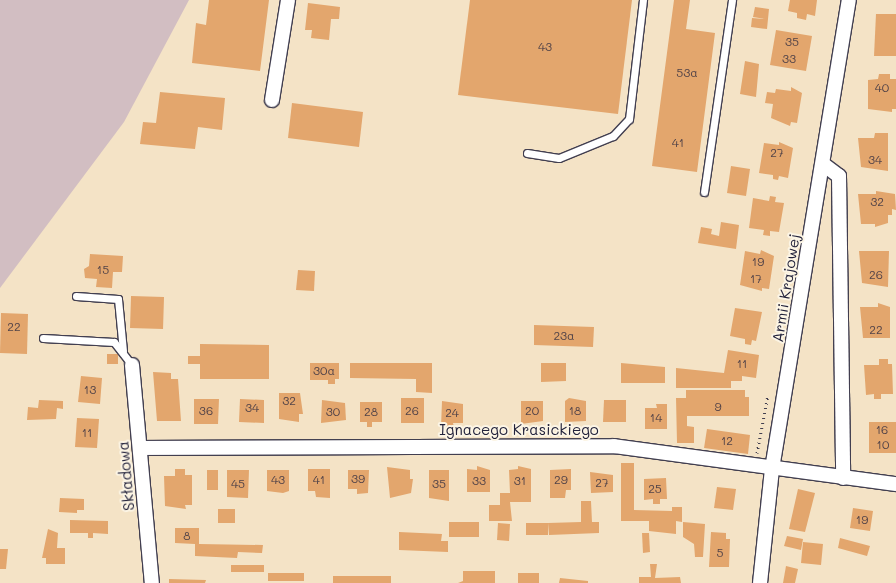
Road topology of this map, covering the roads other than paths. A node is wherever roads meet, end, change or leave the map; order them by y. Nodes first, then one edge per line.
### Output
1 (288, 0) edge
2 (644, 0) edge
3 (732, 0) edge
4 (849, 0) edge
5 (272, 100) dead end
6 (527, 154) dead end
7 (823, 164) junction
8 (704, 192) dead end
9 (76, 296) dead end
10 (43, 338) dead end
11 (123, 352) junction
12 (132, 366) joint
13 (140, 448) junction
14 (772, 469) junction
15 (843, 478) junction
16 (896, 484) edge
17 (152, 583) edge
18 (760, 583) edge

1 - 5 street
2 - 6 lane
3 - 8 lane
4 - 7 street, Armii Krajowej
7 - 14 street, Armii Krajowej
7 - 15 street
9 - 11 lane
10 - 11 lane
11 - 12 lane
12 - 13 street, Składowa
13 - 14 street, Ignacego Krasickiego
13 - 17 street, Składowa
14 - 15 street, Ignacego Krasickiego
14 - 18 street, Armii Krajowej
15 - 16 street, Ignacego Krasickiego

